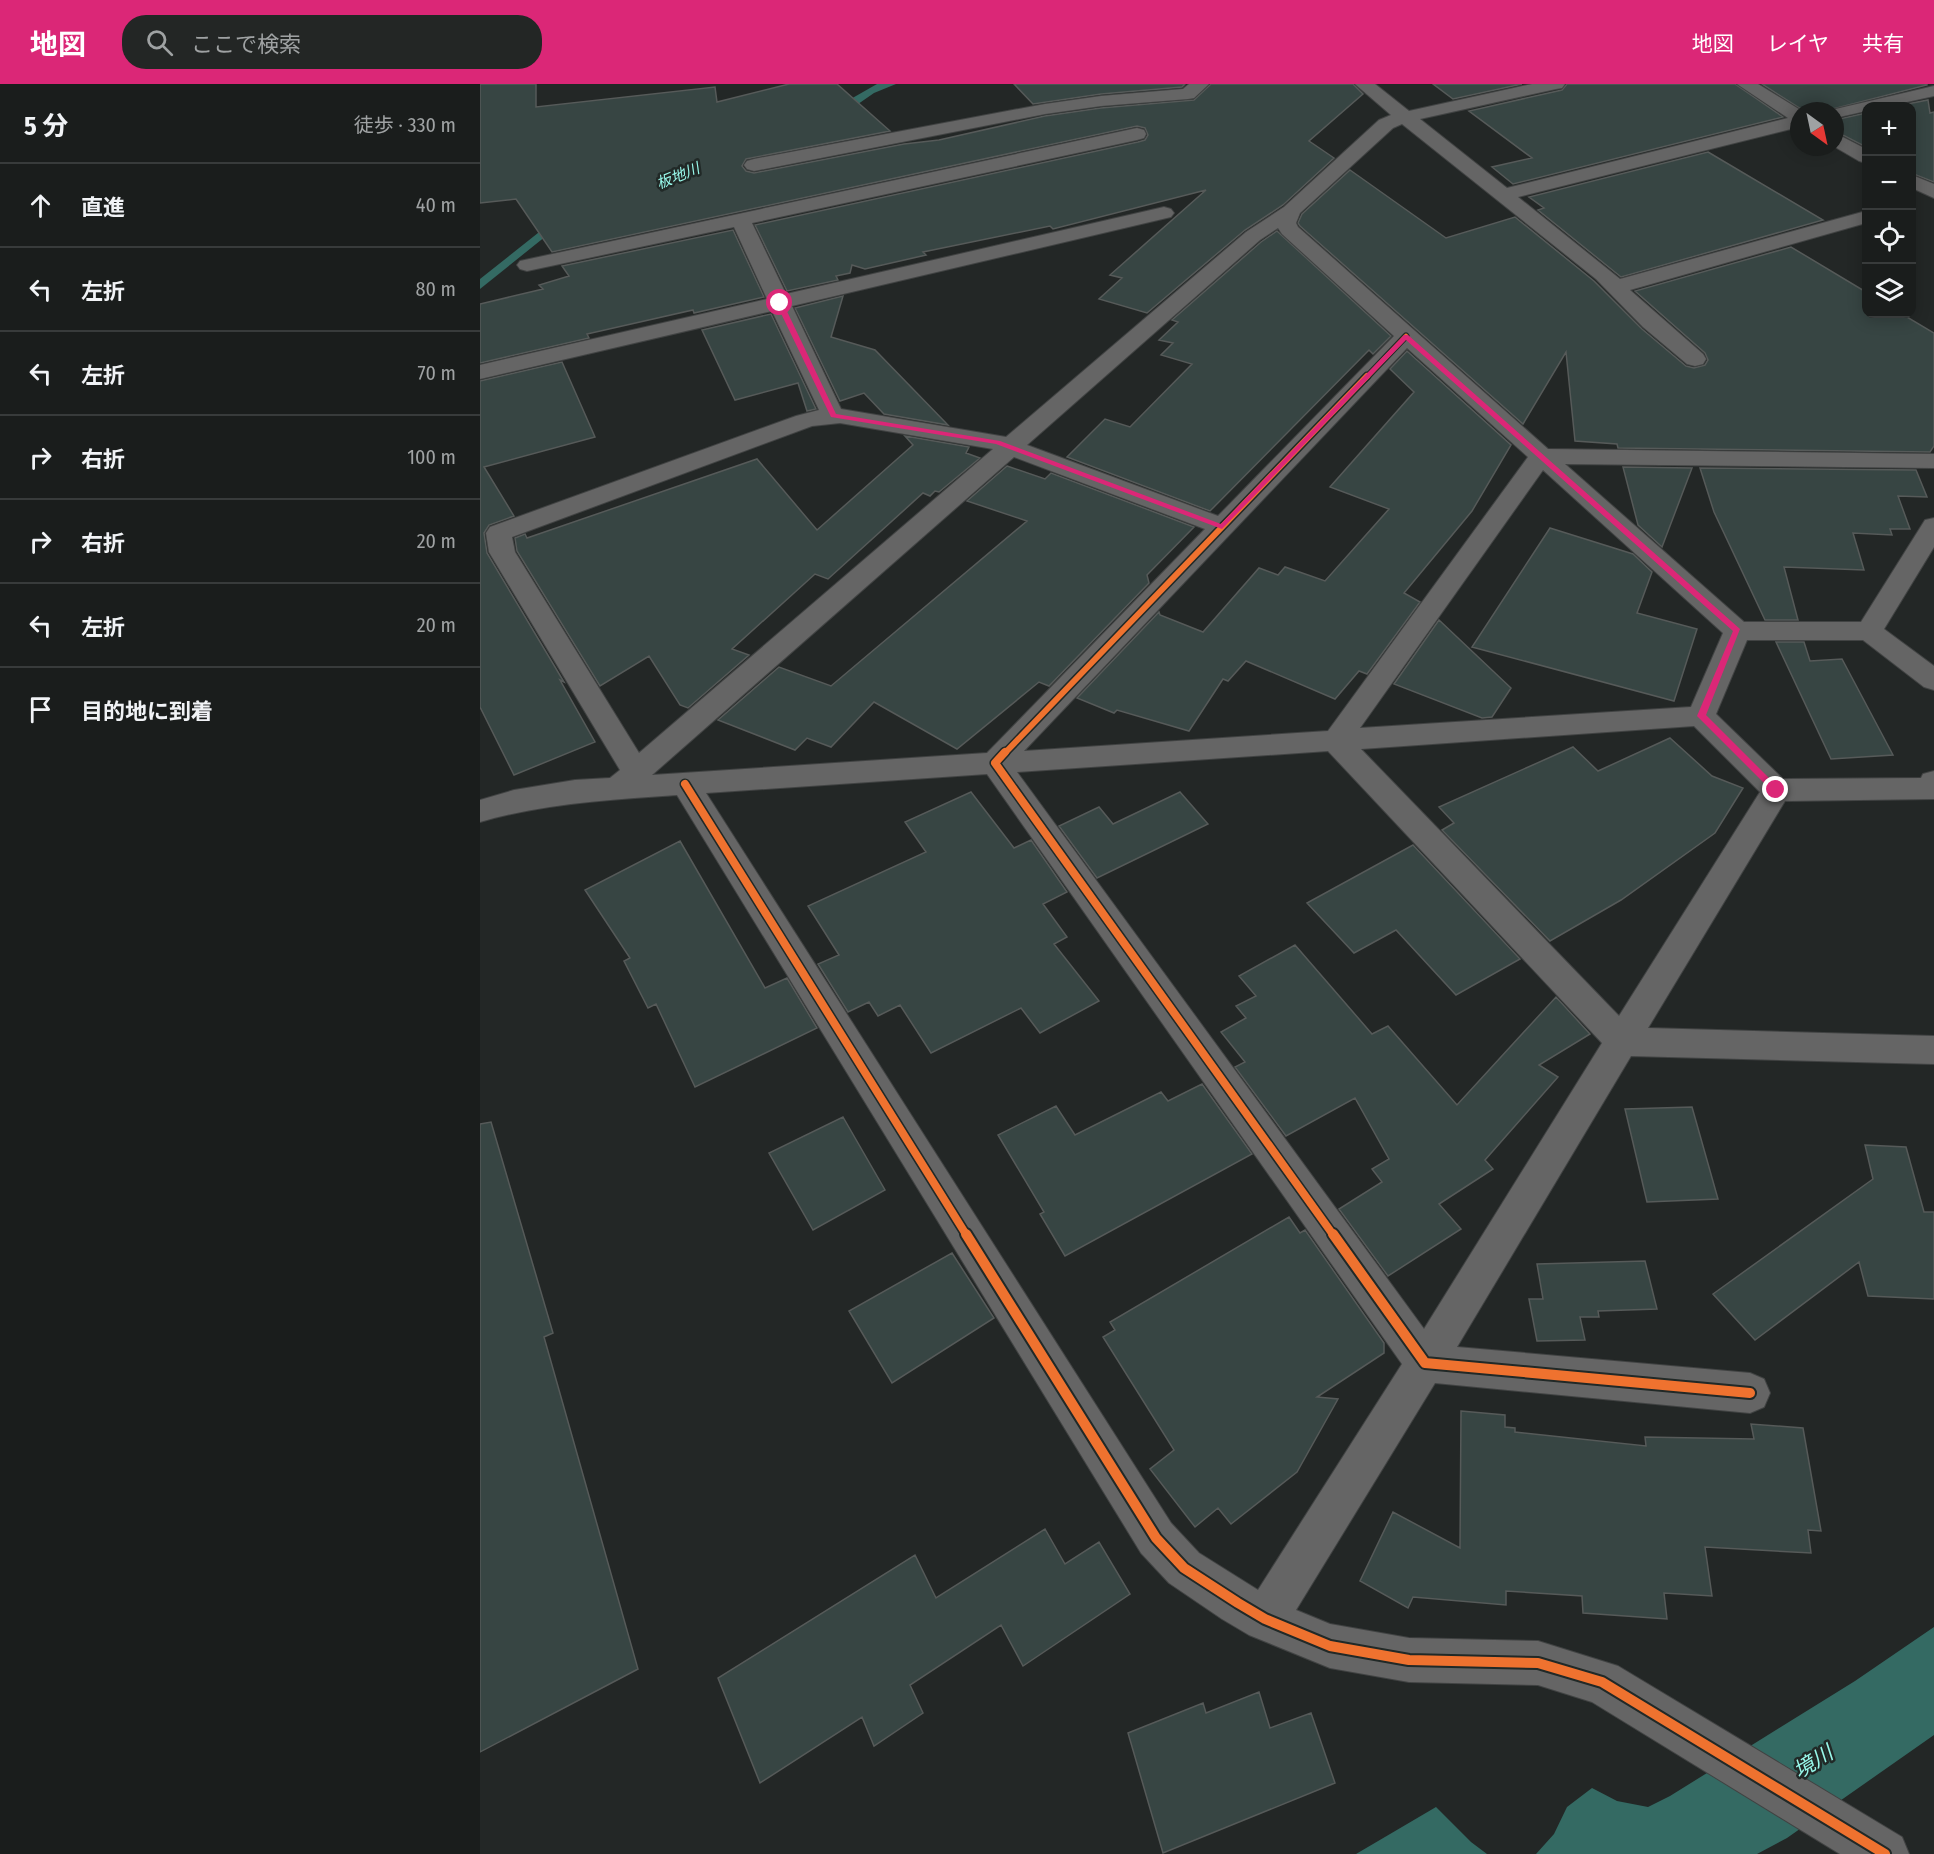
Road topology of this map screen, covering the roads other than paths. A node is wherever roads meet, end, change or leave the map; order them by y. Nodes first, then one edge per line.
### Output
1 (1200, 84) edge
2 (1364, 84) edge
3 (1556, 84) edge
4 (1746, 84) edge
5 (1934, 91) edge
6 (1844, 111) edge
7 (1790, 113) edge
8 (1406, 116) junction
9 (1790, 121) edge
10 (1137, 134) dead end
11 (1844, 145) edge
12 (1863, 156) edge
13 (754, 165) dead end
14 (1916, 183) edge
15 (1934, 192) edge
16 (1503, 195) junction
17 (1934, 198) edge
18 (1916, 203) edge
19 (1291, 211) junction
20 (1164, 213) dead end
21 (1862, 218) edge
22 (740, 219) junction
23 (527, 266) dead end
24 (1616, 287) junction
25 (780, 303) junction
26 (1406, 336) junction
27 (1695, 359) dead end
28 (480, 372) edge
29 (833, 416) junction
30 (1010, 447) junction
31 (1541, 456) junction
32 (1934, 462) edge
33 (1934, 526) edge
34 (1222, 527) junction
35 (1737, 631) junction
36 (1869, 631) junction
37 (1934, 680) edge
38 (1701, 716) junction
39 (1336, 741) junction
40 (995, 764) junction
41 (627, 780) junction
42 (685, 784) junction
43 (1933, 787) edge
44 (1776, 790) junction
45 (480, 811) edge
46 (1623, 1042) junction
47 (1934, 1050) edge
48 (1425, 1363) junction
49 (1750, 1393) dead end
50 (1265, 1619) junction
51 (1885, 1854) edge

1 - 13 street
2 - 8 street
3 - 8 street
4 - 7 street
5 - 6 street
8 - 16 street
8 - 19 street
9 - 16 street
10 - 22 street
11 - 12 street
14 - 15 street
16 - 24 street
17 - 18 street
19 - 26 street
19 - 30 street
20 - 25 street
21 - 24 street
22 - 23 street
22 - 25 street
24 - 27 street
25 - 28 street
25 - 29 street
26 - 31 street
26 - 34 street
29 - 30 street
29 - 41 street
30 - 34 street
30 - 41 street
31 - 32 street
31 - 35 street
31 - 39 street
33 - 36 street
34 - 40 street
35 - 36 street
35 - 38 street
36 - 37 street
38 - 39 street
38 - 44 street
39 - 40 street
39 - 46 street
40 - 42 street
40 - 48 street
41 - 42 street
41 - 45 street
42 - 50 street
43 - 44 street
44 - 46 street
46 - 47 street
46 - 48 street
48 - 49 street
48 - 50 street
50 - 51 street

